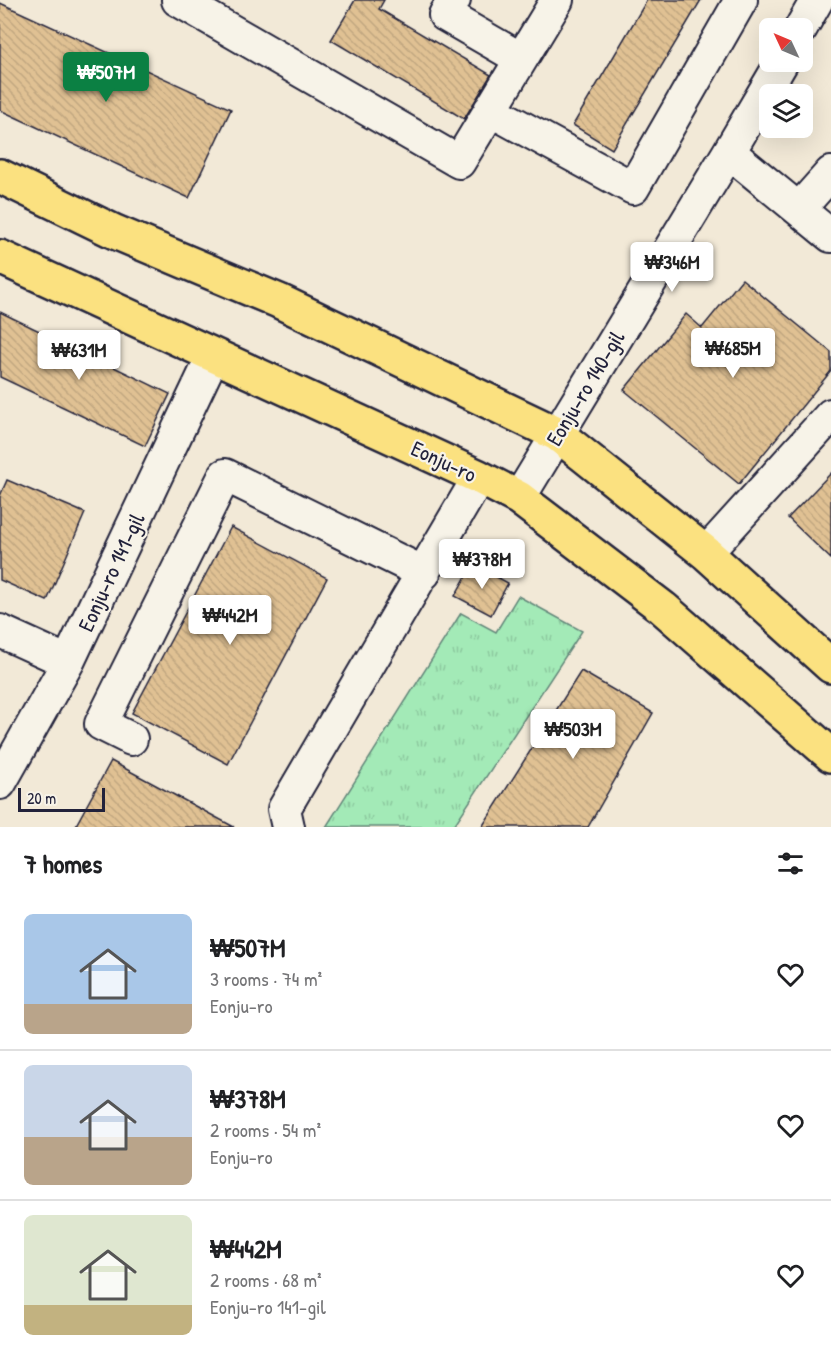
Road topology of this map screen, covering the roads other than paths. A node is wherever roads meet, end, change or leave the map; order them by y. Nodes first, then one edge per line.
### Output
1 (178, 0) edge
2 (454, 0) edge
3 (557, 0) edge
4 (741, 0) edge
5 (817, 0) edge
6 (807, 18) edge
7 (521, 59) junction
8 (776, 72) edge
9 (490, 110) junction
10 (729, 152) junction
11 (831, 173) edge
12 (0, 176) edge
13 (799, 209) junction
14 (831, 236) edge
15 (0, 256) edge
16 (213, 356) junction
17 (830, 418) edge
18 (557, 434) junction
19 (479, 477) junction
20 (519, 498) junction
21 (706, 553) junction
22 (424, 573) junction
23 (0, 631) edge
24 (68, 662) junction
25 (831, 666) edge
26 (131, 740) dead end
27 (831, 755) edge
28 (0, 783) edge
29 (288, 827) edge

1 - 9 street
2 - 7 street
3 - 7 street
4 - 9 street
5 - 6 street
7 - 9 street
8 - 10 street, Eonju-ro 140-gil
10 - 13 street
10 - 18 street, Eonju-ro 140-gil
11 - 13 street
12 - 18 main road
13 - 14 street
15 - 16 main road, Eonju-ro
16 - 19 main road, Eonju-ro
16 - 24 street, Eonju-ro 141-gil
17 - 21 street
18 - 20 street, Eonju-ro 140-gil
18 - 21 main road
19 - 20 main road, Eonju-ro
19 - 22 street
20 - 27 main road, Eonju-ro
21 - 25 main road
22 - 26 street
22 - 29 street
23 - 24 street
24 - 28 street, Eonju-ro 141-gil

